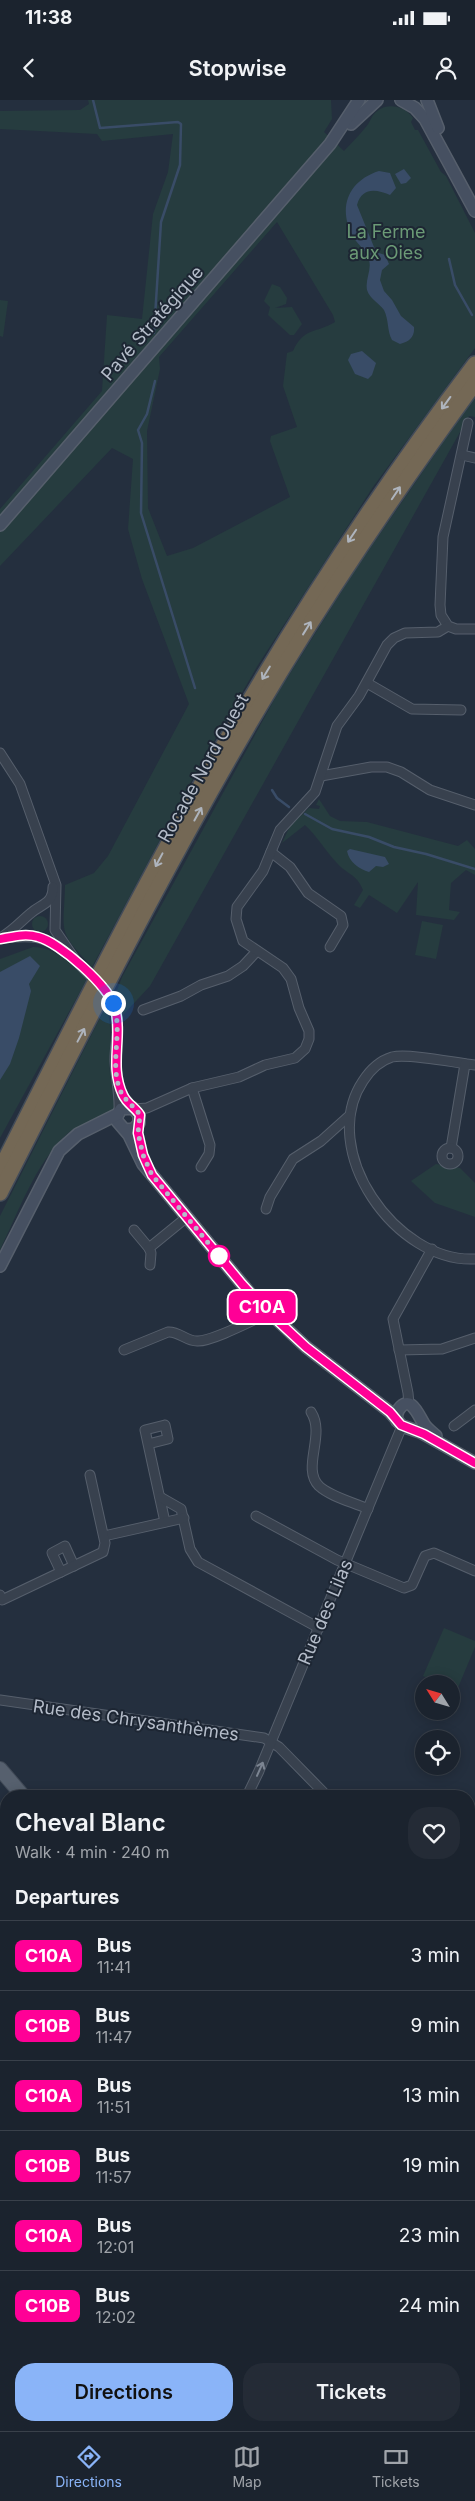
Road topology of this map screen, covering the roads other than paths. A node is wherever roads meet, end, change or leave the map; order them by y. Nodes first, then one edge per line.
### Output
1 (360, 100) edge
2 (378, 100) edge
3 (401, 100) edge
4 (427, 100) edge
5 (330, 144) junction
6 (453, 167) junction
7 (475, 211) edge
8 (475, 364) edge
9 (475, 383) edge
10 (468, 423) dead end
11 (462, 455) junction
12 (475, 458) edge
13 (0, 525) edge
14 (448, 626) junction
15 (475, 629) edge
16 (367, 683) junction
17 (461, 710) dead end
18 (0, 753) edge
19 (321, 776) junction
20 (475, 805) edge
21 (271, 852) junction
22 (49, 868) junction
23 (37, 910) junction
24 (28, 916) junction
25 (54, 923) junction
26 (37, 936) junction
27 (0, 939) edge
28 (330, 947) dead end
29 (257, 951) junction
30 (76, 961) junction
31 (90, 975) dead end
32 (89, 995) junction
33 (110, 998) dead end
34 (143, 1010) dead end
35 (465, 1064) junction
36 (475, 1065) edge
37 (118, 1084) junction
38 (192, 1088) junction
39 (134, 1108) junction
40 (147, 1108) junction
41 (118, 1113) junction
42 (350, 1115) junction
43 (139, 1123) junction
44 (87, 1129) junction
45 (124, 1129) junction
46 (451, 1148) dead end
47 (0, 1152) edge
48 (201, 1167) dead end
49 (0, 1170) edge
50 (152, 1175) junction
51 (0, 1193) edge
52 (266, 1209) dead end
53 (187, 1217) junction
54 (134, 1230) dead end
55 (149, 1248) junction
56 (432, 1249) junction
57 (475, 1259) edge
58 (150, 1265) dead end
59 (0, 1266) edge
60 (269, 1313) junction
61 (475, 1338) edge
62 (124, 1350) dead end
63 (399, 1350) junction
64 (358, 1388) junction
65 (405, 1405) junction
66 (475, 1410) edge
67 (311, 1412) dead end
68 (419, 1414) junction
69 (403, 1425) junction
70 (454, 1426) dead end
71 (148, 1444) dead end
72 (453, 1449) junction
73 (475, 1463) edge
74 (90, 1475) dead end
75 (160, 1497) junction
76 (368, 1509) junction
77 (256, 1516) dead end
78 (184, 1518) junction
79 (165, 1522) junction
80 (104, 1536) junction
81 (345, 1563) junction
82 (74, 1566) junction
83 (475, 1570) edge
84 (61, 1572) junction
85 (0, 1594) edge
86 (319, 1628) junction
87 (0, 1700) edge
88 (272, 1741) junction
89 (0, 1769) edge
90 (18, 1790) edge
91 (249, 1790) edge
92 (321, 1790) edge

1 - 5 street, Pavé Stratégique
2 - 5 street, Pavé Stratégique
3 - 6 street
4 - 6 street
5 - 13 street, Pavé Stratégique
6 - 7 street
8 -> 32 highway, Rocade Nord Ouest
51 -> 9 highway, Rocade Nord Ouest
10 - 11 street
11 - 12 street
11 - 14 street
14 - 15 street
14 - 16 street
16 - 17 street
16 - 19 street
18 - 22 street
19 - 20 street
19 - 21 street
21 - 28 street
21 - 29 street
22 - 23 street
22 - 25 street
23 - 24 street
23 - 25 street
24 - 26 street
24 - 27 street
25 - 26 street
25 - 30 street
26 - 27 street
26 - 30 street
29 - 34 street
29 - 38 street
30 - 31 street
32 - 47 highway
32 - 49 highway, Rocade Nord Ouest
33 - 37 street
35 - 36 street
35 - 42 street
35 - 46 street
37 - 39 street
37 - 41 street
38 - 40 street
38 - 48 street
39 - 40 street
39 - 41 street
39 - 43 street
40 - 43 street
41 - 44 street
41 - 45 street
42 - 52 street
42 - 56 street
43 - 45 street
43 - 50 street
44 - 45 street
44 - 59 street
45 - 50 street
50 - 53 street
53 - 55 street
53 - 60 street
54 - 55 street
55 - 58 street
56 - 57 street
56 - 63 street
60 - 62 street
60 - 64 street
61 - 63 street
63 - 65 street
64 - 65 street
64 - 69 street
65 - 68 street
65 - 69 street
66 - 70 street
67 - 76 street
68 - 69 street
68 - 72 street
69 - 72 street
69 - 76 street, Rue des Lilas
71 - 75 street
72 - 73 street
74 - 80 street
75 - 78 street
75 - 79 street
76 - 81 street, Rue des Lilas
77 - 81 street
78 - 79 street
78 - 86 street
79 - 80 street
80 - 82 street
81 - 83 street
81 - 86 street, Rue des Lilas
82 - 84 street
82 - 84 street
84 - 85 street
86 - 88 street, Rue des Lilas
87 - 88 street, Rue des Chrysanthèmes
91 -> 88 street, Rue des Lilas
88 - 92 street
89 - 90 main road

